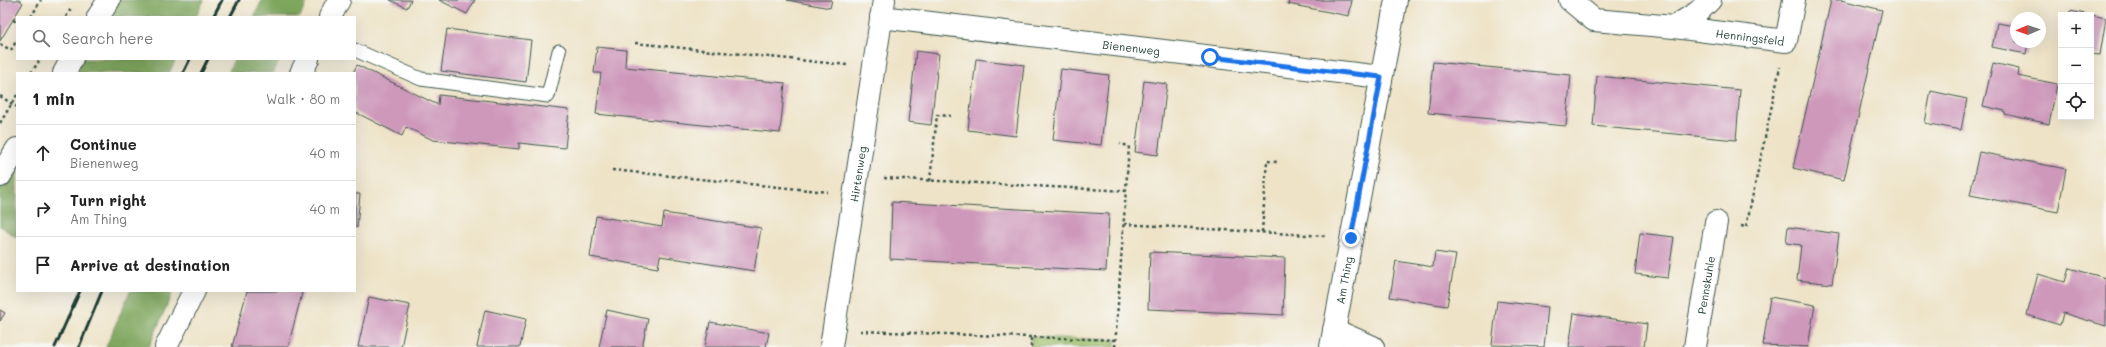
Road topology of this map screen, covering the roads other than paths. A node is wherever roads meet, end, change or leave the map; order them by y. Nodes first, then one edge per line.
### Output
1 (109, 0) edge
2 (339, 0) edge
3 (1396, 0) edge
4 (1570, 0) edge
5 (1710, 0) edge
6 (1794, 0) edge
7 (882, 9) edge
8 (99, 16) edge
9 (331, 16) edge
10 (1674, 27) junction
11 (356, 50) edge
12 (559, 51) dead end
13 (71, 60) edge
14 (308, 60) edge
15 (65, 72) edge
16 (302, 72) edge
17 (1381, 77) junction
18 (16, 151) edge
19 (0, 176) edge
20 (1716, 222) road end
21 (194, 292) edge
22 (832, 339) edge
23 (1333, 339) edge
24 (166, 347) edge
25 (1373, 347) edge
26 (1695, 347) edge

1 - 8 street
2 - 9 street
3 - 17 street, Am Thing
4 - 10 street, Henningsfeld
5 - 10 street
6 - 10 street, Henningsfeld
7 - 17 street, Bienenweg
7 - 22 street, Hirtenweg
11 - 12 lane
13 - 15 street
14 - 16 street
17 - 23 street, Am Thing
18 - 19 street
20 - 26 street, Pennskuhle
21 - 24 street
23 - 25 street

